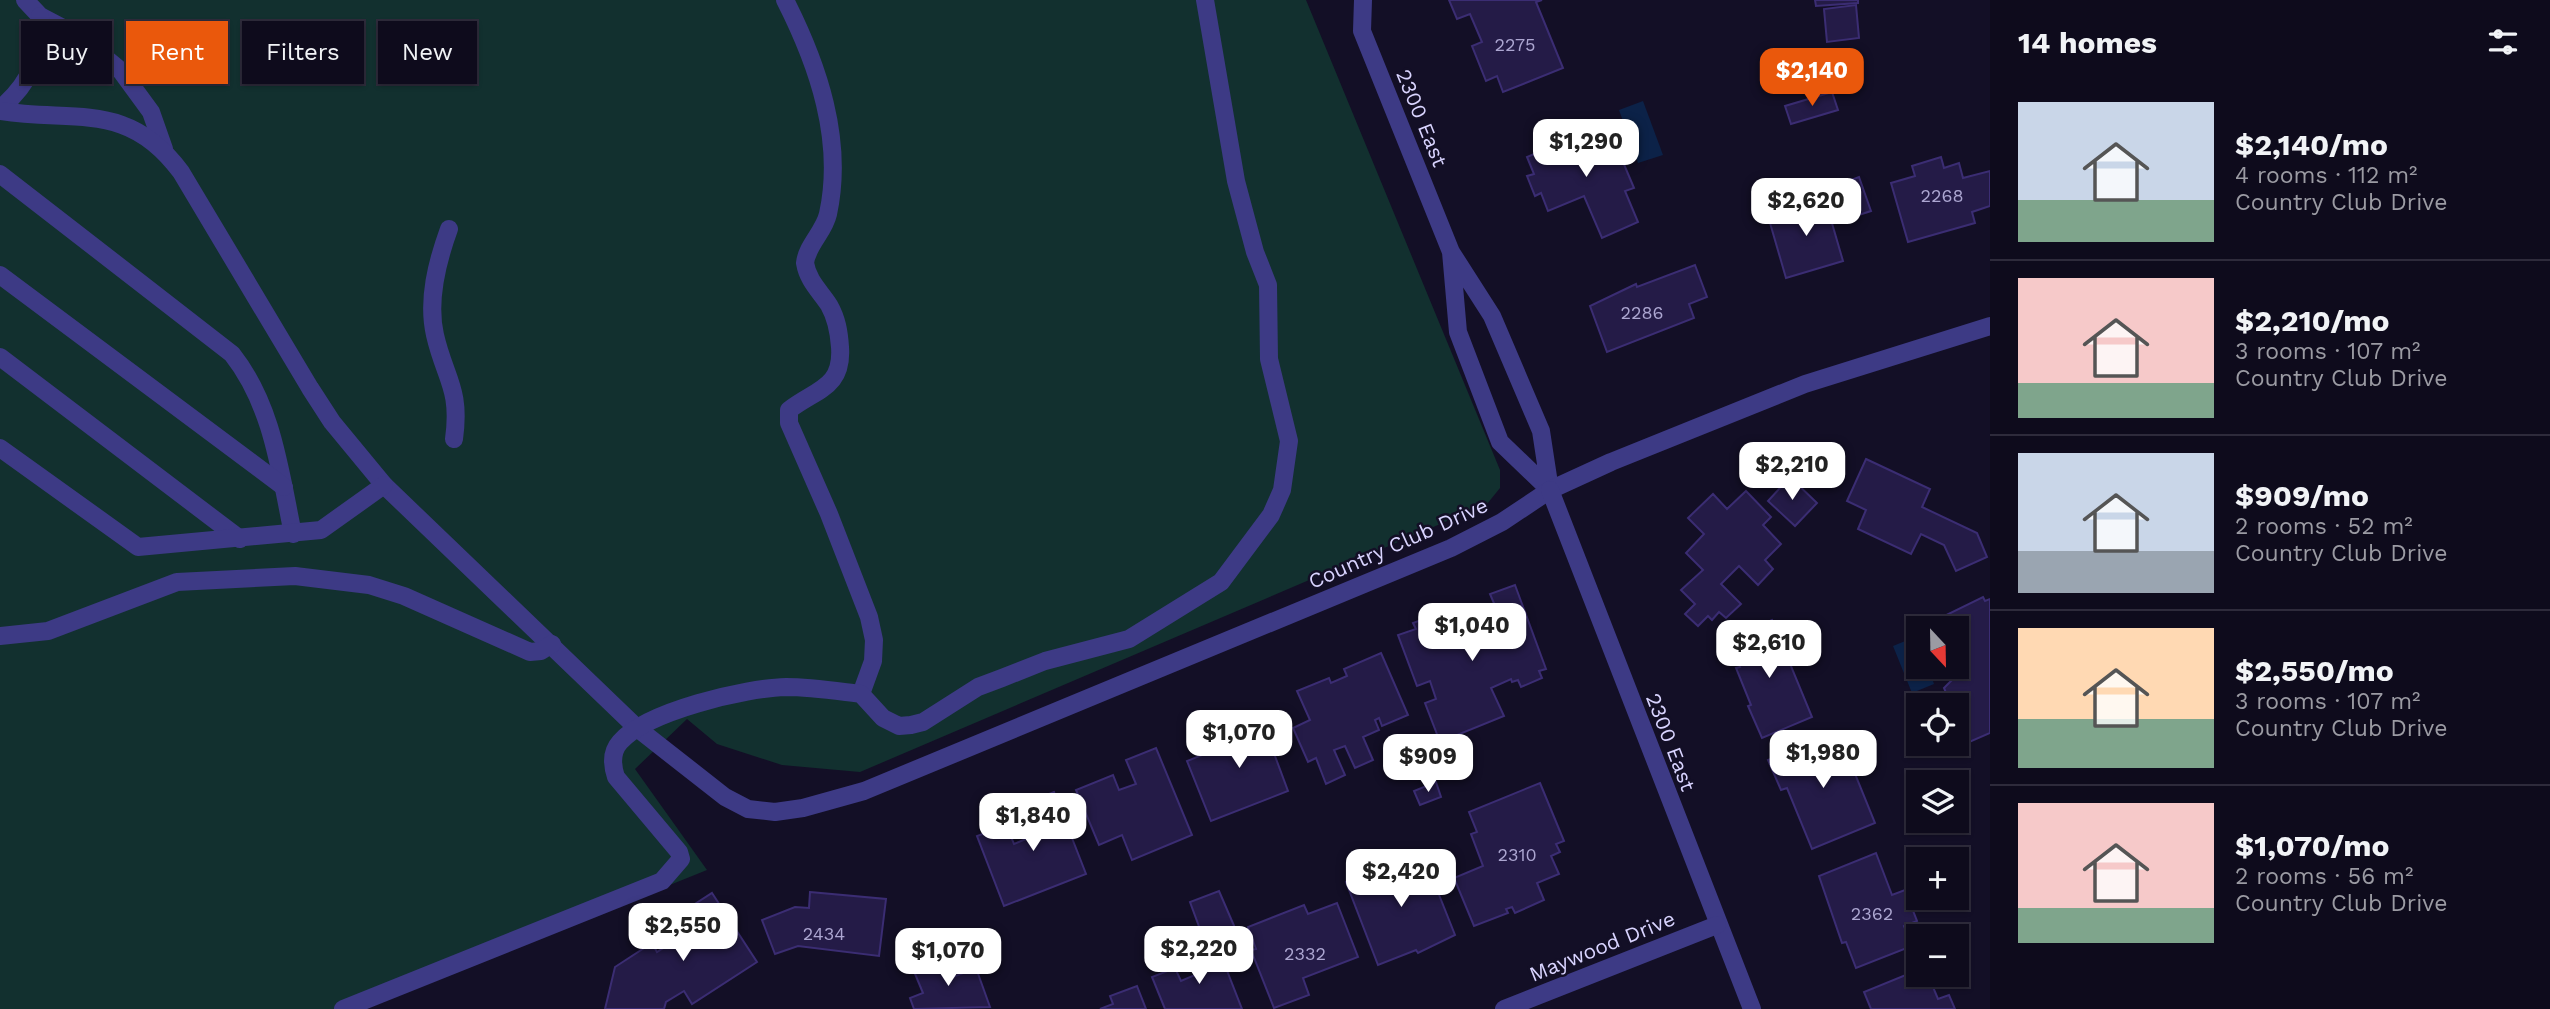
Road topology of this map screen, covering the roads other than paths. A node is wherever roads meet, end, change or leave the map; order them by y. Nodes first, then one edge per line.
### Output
1 (25, 0) edge
2 (785, 0) edge
3 (1205, 0) edge
4 (1363, 0) edge
5 (40, 16) junction
6 (0, 110) edge
7 (164, 149) junction
8 (0, 174) edge
9 (449, 229) dead end
10 (1451, 252) junction
11 (0, 275) edge
12 (1990, 326) edge
13 (0, 357) edge
14 (454, 439) dead end
15 (0, 448) edge
16 (384, 485) junction
17 (284, 487) junction
18 (1550, 490) junction
19 (293, 534) junction
20 (240, 538) junction
21 (0, 636) edge
22 (552, 644) junction
23 (861, 694) junction
24 (638, 728) junction
25 (1717, 925) junction
26 (343, 1009) edge
27 (1504, 1009) edge
28 (1752, 1009) edge

1 - 5 street
2 - 23 street
3 - 23 street
4 - 10 street, 2300 East
5 - 6 street
5 - 7 street
6 - 7 street
7 - 16 street, Country Club Drive
8 - 17 street
9 - 14 street
10 - 18 street, 2300 East
10 - 18 street, 2300 East
11 - 17 street
12 - 18 street, Country Club Drive
13 - 20 street
15 - 20 street
16 - 19 street
16 - 22 street, Country Club Drive
17 - 19 street
18 - 24 street, Country Club Drive
18 - 25 street, 2300 East
19 - 20 street
21 - 22 street
22 - 24 street, Country Club Drive
23 - 24 street
24 - 26 street
25 - 27 street, Maywood Drive
25 - 28 street, 2300 East

